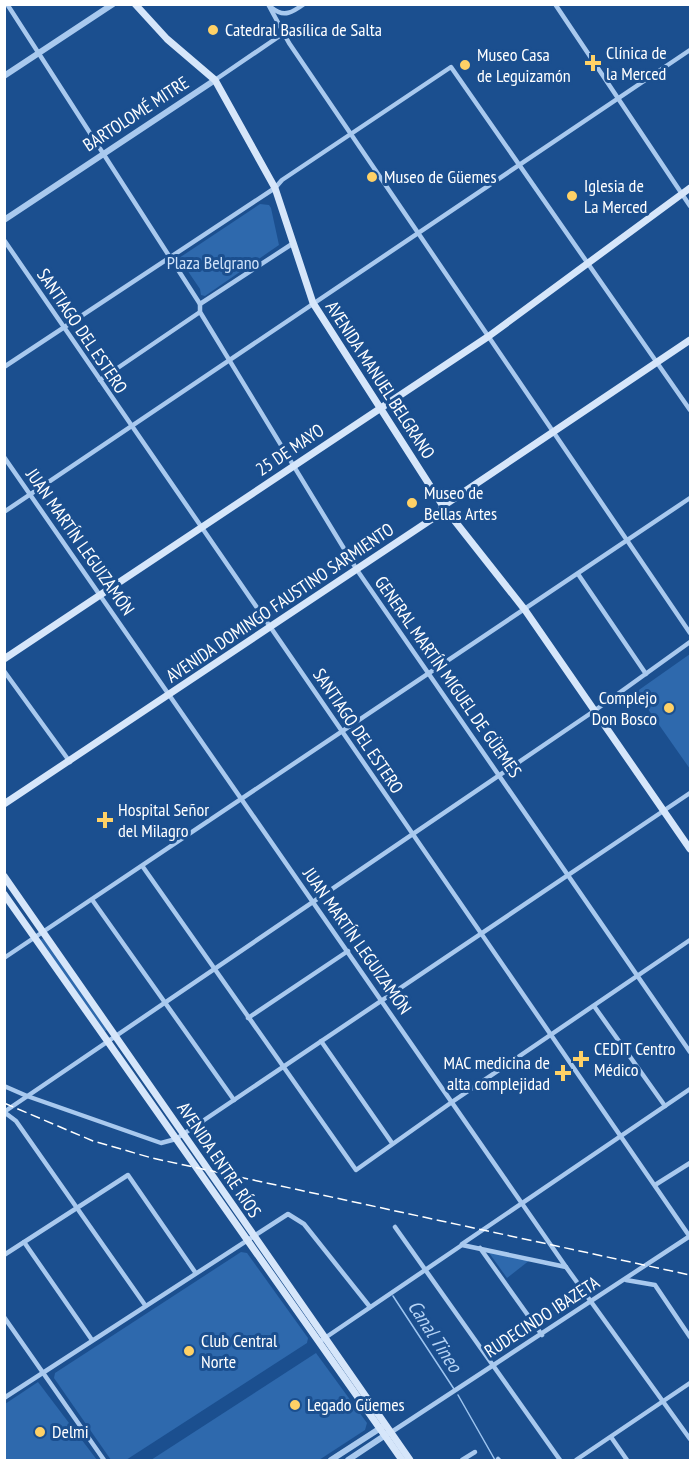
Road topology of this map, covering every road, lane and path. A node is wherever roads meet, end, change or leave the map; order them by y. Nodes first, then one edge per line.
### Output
1 (7, 4) edge
2 (112, 4) edge
3 (135, 4) edge
4 (268, 4) edge
5 (304, 4) edge
6 (555, 4) edge
7 (284, 33) junction
8 (690, 50) edge
9 (39, 54) junction
10 (4, 76) edge
11 (215, 80) junction
12 (618, 99) junction
13 (351, 134) junction
14 (104, 154) junction
15 (520, 164) junction
16 (275, 188) junction
17 (690, 188) edge
18 (682, 194) junction
19 (690, 206) edge
20 (4, 220) edge
21 (417, 232) junction
22 (4, 240) edge
23 (292, 244) junction
24 (169, 257) junction
25 (588, 261) junction
26 (313, 303) junction
27 (200, 304) junction
28 (200, 312) junction
29 (63, 327) junction
30 (489, 336) junction
31 (690, 340) edge
32 (229, 358) junction
33 (657, 362) junction
34 (4, 367) edge
35 (100, 380) junction
36 (382, 408) junction
37 (690, 410) edge
38 (130, 425) junction
39 (554, 432) junction
40 (4, 457) edge
41 (293, 466) junction
42 (31, 494) junction
43 (690, 498) edge
44 (443, 506) junction
45 (4, 512) edge
46 (202, 527) junction
47 (628, 541) junction
48 (357, 570) junction
49 (578, 574) junction
50 (100, 595) junction
51 (525, 610) junction
52 (272, 628) junction
53 (690, 633) edge
54 (690, 642) edge
55 (4, 659) edge
56 (4, 670) edge
57 (429, 674) junction
58 (646, 674) junction
59 (170, 696) junction
60 (594, 711) junction
61 (342, 732) junction
62 (70, 762) junction
63 (499, 776) junction
64 (690, 793) edge
65 (242, 800) junction
66 (4, 804) edge
67 (665, 812) junction
68 (413, 834) junction
69 (690, 849) edge
70 (143, 867) junction
71 (4, 876) edge
72 (569, 876) junction
73 (4, 894) edge
74 (93, 901) junction
75 (313, 901) junction
76 (43, 931) junction
77 (481, 935) junction
78 (34, 937) junction
79 (690, 940) edge
80 (348, 951) junction
81 (4, 958) edge
82 (212, 968) junction
83 (638, 976) junction
84 (382, 1000) junction
85 (165, 1001) junction
86 (594, 1006) junction
87 (248, 1018) junction
88 (551, 1034) junction
89 (114, 1036) junction
90 (107, 1041) junction
91 (321, 1041) junction
92 (690, 1052) edge
93 (282, 1068) junction
94 (5, 1086) edge
95 (690, 1089) edge
96 (27, 1096) junction
97 (234, 1100) junction
98 (452, 1102) junction
99 (664, 1106) junction
100 (4, 1112) edge
101 (184, 1135) junction
102 (621, 1136) junction
103 (176, 1139) junction
104 (392, 1143) junction
105 (690, 1162) edge
106 (208, 1180) junction
107 (655, 1185) junction
108 (522, 1203) junction
109 (78, 1207) junction
110 (395, 1227) dead end
111 (690, 1236) edge
112 (249, 1237) junction
113 (24, 1242) junction
114 (462, 1245) junction
115 (480, 1248) junction
116 (4, 1254) edge
117 (566, 1267) junction
118 (424, 1270) junction
119 (195, 1272) junction
120 (626, 1281) junction
121 (590, 1302) junction
122 (145, 1305) junction
123 (370, 1307) junction
124 (4, 1317) edge
125 (542, 1335) junction
126 (690, 1337) edge
127 (92, 1340) junction
128 (321, 1341) junction
129 (493, 1368) junction
130 (43, 1373) junction
131 (690, 1383) edge
132 (4, 1398) edge
133 (663, 1401) junction
134 (382, 1427) junction
135 (388, 1434) junction
136 (611, 1437) junction
137 (690, 1439) edge
138 (475, 1452) dead end
139 (104, 1461) edge
140 (331, 1461) edge
141 (348, 1461) edge
142 (402, 1461) edge
143 (410, 1461) edge
144 (462, 1461) edge
145 (560, 1461) edge
146 (576, 1461) edge
147 (627, 1461) edge

1 - 9 street
2 - 9 street
3 - 11 main road, AVENIDA MANUEL BELGRANO
4 - 5 street
4 - 7 street
6 - 12 street
7 - 11 street, BARTOLOMÉ MITRE
7 - 13 street
8 - 12 street
9 - 10 street
9 - 14 street
11 - 14 street, BARTOLOMÉ MITRE
11 - 16 main road, AVENIDA MANUEL BELGRANO
12 - 15 street
12 - 18 street
13 - 15 street
13 - 16 street
13 - 21 street
14 - 20 street, BARTOLOMÉ MITRE
14 - 24 street
15 - 21 street
15 - 25 street
16 - 23 main road, AVENIDA MANUEL BELGRANO
16 - 24 street
17 - 18 main road, 25 DE MAYO
18 - 19 street
18 - 25 main road, 25 DE MAYO
21 - 26 street
21 - 30 street
22 - 29 street, SANTIAGO DEL ESTERO
23 - 26 main road, AVENIDA MANUEL BELGRANO
23 - 27 street
24 - 27 street
24 - 29 street
25 - 30 main road, 25 DE MAYO
25 - 33 street
26 - 32 street
26 - 36 main road, AVENIDA MANUEL BELGRANO
27 - 28 street
28 - 32 street, GENERAL MARTÍN MIGUEL DE GÜEMES
28 - 35 street
29 - 34 street
29 - 35 street, SANTIAGO DEL ESTERO
30 - 36 main road, 25 DE MAYO
30 - 39 street
31 - 33 main road, AVENIDA DOMINGO FAUSTINO SARMIENTO
32 - 38 street
32 - 41 street, GENERAL MARTÍN MIGUEL DE GÜEMES
33 - 37 street
33 - 39 main road, AVENIDA DOMINGO FAUSTINO SARMIENTO
35 - 38 street, SANTIAGO DEL ESTERO
36 - 41 main road, 25 DE MAYO
36 - 44 main road, AVENIDA MANUEL BELGRANO
38 - 42 street
38 - 46 street, SANTIAGO DEL ESTERO
39 - 44 main road, AVENIDA DOMINGO FAUSTINO SARMIENTO
39 - 47 street
40 - 42 street, JUAN MARTÍN LEGUIZAMÓN
41 - 46 main road, 25 DE MAYO
41 - 48 street, GENERAL MARTÍN MIGUEL DE GÜEMES
42 - 45 street
42 - 50 street, JUAN MARTÍN LEGUIZAMÓN
43 - 47 street
44 - 48 main road, AVENIDA DOMINGO FAUSTINO SARMIENTO
44 - 51 main road, AVENIDA MANUEL BELGRANO
46 - 50 main road, 25 DE MAYO
46 - 52 street, SANTIAGO DEL ESTERO
47 - 49 street
47 - 53 street
48 - 52 main road, AVENIDA DOMINGO FAUSTINO SARMIENTO
48 - 57 street, GENERAL MARTÍN MIGUEL DE GÜEMES
49 - 51 street
49 - 58 street
50 - 55 main road, 25 DE MAYO
50 - 59 street, JUAN MARTÍN LEGUIZAMÓN
51 - 57 street
51 - 60 main road, AVENIDA MANUEL BELGRANO
52 - 59 main road, AVENIDA DOMINGO FAUSTINO SARMIENTO
52 - 61 street, SANTIAGO DEL ESTERO
54 - 58 street
56 - 62 street
57 - 61 street
57 - 63 street, GENERAL MARTÍN MIGUEL DE GÜEMES
58 - 60 street
59 - 62 main road, AVENIDA DOMINGO FAUSTINO SARMIENTO
59 - 65 street, JUAN MARTÍN LEGUIZAMÓN
60 - 63 street
60 - 67 main road, AVENIDA MANUEL BELGRANO
61 - 65 street
61 - 68 street, SANTIAGO DEL ESTERO
62 - 66 main road, AVENIDA DOMINGO FAUSTINO SARMIENTO
63 - 68 street
63 - 72 street, GENERAL MARTÍN MIGUEL DE GÜEMES
64 - 67 street
65 - 70 street
65 - 75 street, JUAN MARTÍN LEGUIZAMÓN
67 - 69 main road, AVENIDA MANUEL BELGRANO
67 - 72 street
68 - 75 street
68 - 77 street, SANTIAGO DEL ESTERO
70 - 74 street
70 - 82 street
71 - 76 main road, AVENIDA ENTRE RÍOS
72 - 77 street
72 - 83 street, GENERAL MARTÍN MIGUEL DE GÜEMES
73 - 78 main road, AVENIDA ENTRE RÍOS
74 - 76 street
74 - 85 street
75 - 80 street, JUAN MARTÍN LEGUIZAMÓN
75 - 82 street
76 - 78 street
76 - 89 main road, AVENIDA ENTRE RÍOS
77 - 84 street
77 - 88 street, SANTIAGO DEL ESTERO
78 - 81 street
78 - 90 main road, AVENIDA ENTRE RÍOS
79 - 83 street
80 - 84 street, JUAN MARTÍN LEGUIZAMÓN
80 - 87 street
82 - 85 street
82 - 87 street
83 - 86 street
83 - 92 street, GENERAL MARTÍN MIGUEL DE GÜEMES
84 - 91 street
84 - 98 street, JUAN MARTÍN LEGUIZAMÓN
85 - 89 street
85 - 97 street
86 - 88 street
86 - 99 street
87 - 93 street
88 - 98 street
88 - 102 street, SANTIAGO DEL ESTERO
89 - 90 street
89 - 101 main road, AVENIDA ENTRE RÍOS
90 - 96 street
90 - 103 main road, AVENIDA ENTRE RÍOS
91 - 93 street
91 - 104 street
93 - 97 street
93 - 104 street
94 - 96 street
95 - 99 street
96 - 100 street
96 - 103 street
97 - 101 street
98 - 104 street
98 - 108 street, JUAN MARTÍN LEGUIZAMÓN
99 - 102 street
100 - 109 street
101 - 103 street
101 - 106 main road, AVENIDA ENTRE RÍOS
102 - 107 street, SANTIAGO DEL ESTERO
102 - 108 street
103 - 106 main road, AVENIDA ENTRE RÍOS
105 - 107 street
106 - 112 main road, AVENIDA ENTRE RÍOS
107 - 111 street, SANTIAGO DEL ESTERO
108 - 114 street
108 - 117 street, JUAN MARTÍN LEGUIZAMÓN
109 - 113 street
109 - 119 street
109 - 122 street
110 - 118 street
111 - 120 street, RUDECINDO IBAZETA
112 - 119 street
112 - 123 street
112 - 128 main road, AVENIDA ENTRE RÍOS
113 - 116 street
113 - 127 street
114 - 115 street
114 - 118 street
115 - 117 street
115 - 125 street
117 - 121 street, JUAN MARTÍN LEGUIZAMÓN
118 - 123 street
118 - 129 street
119 - 122 street
120 - 121 street, RUDECINDO IBAZETA
120 - 126 street
121 - 125 street, RUDECINDO IBAZETA
121 - 133 street, JUAN MARTÍN LEGUIZAMÓN
122 - 127 street
123 - 128 street
124 - 130 street
125 - 129 street, RUDECINDO IBAZETA
127 - 130 street
128 - 134 main road, AVENIDA ENTRE RÍOS
129 - 135 street, RUDECINDO IBAZETA
129 - 145 street
130 - 132 street
130 - 139 street
131 - 133 street
133 - 136 street
133 - 137 street, JUAN MARTÍN LEGUIZAMÓN
134 - 135 main road, AVENIDA ENTRE RÍOS
134 - 140 street
135 - 141 street, RUDECINDO IBAZETA
135 - 142 main road, AVENIDA ENTRE RÍOS
135 - 143 main road, AVENIDA ENTRE RÍOS
136 - 146 street
136 - 147 street
138 - 144 street

